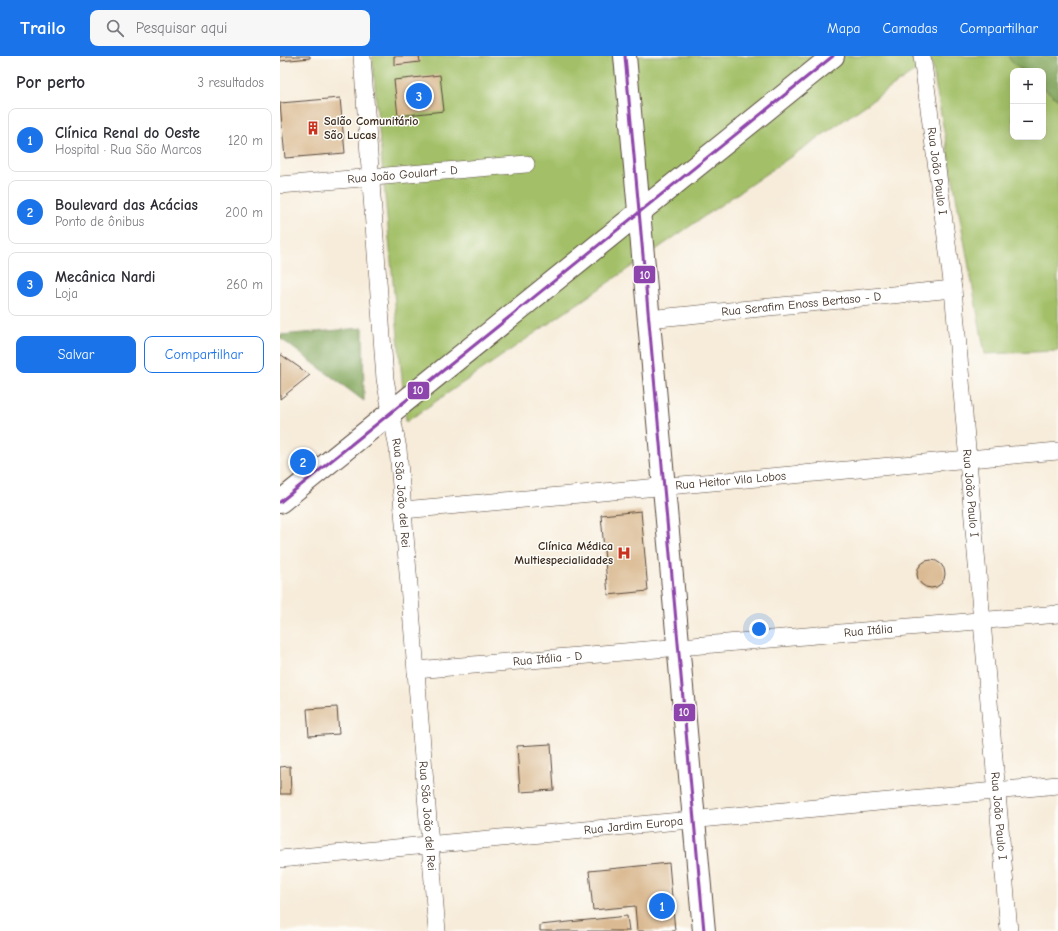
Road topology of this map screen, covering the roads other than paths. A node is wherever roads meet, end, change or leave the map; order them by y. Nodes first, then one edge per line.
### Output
1 (362, 56) edge
2 (625, 56) edge
3 (833, 56) edge
4 (922, 56) edge
5 (526, 164) dead end
6 (370, 177) junction
7 (280, 185) edge
8 (639, 213) junction
9 (953, 289) junction
10 (648, 319) junction
11 (391, 413) junction
12 (1058, 452) edge
13 (967, 460) junction
14 (664, 487) junction
15 (280, 502) edge
16 (403, 510) junction
17 (1058, 614) edge
18 (981, 620) junction
19 (678, 647) junction
20 (416, 670) junction
21 (1058, 785) edge
22 (996, 790) junction
23 (694, 819) junction
24 (430, 844) junction
25 (280, 858) edge
26 (437, 931) edge
27 (704, 931) edge
28 (1009, 931) edge

1 - 6 street, Rua São João del Rei
2 - 8 street
3 - 8 street
4 - 9 street, Rua João Paulo I
5 - 6 street, Rua João Goulart - D
6 - 7 street, Rua João Goulart - D
6 - 11 street, Rua São João del Rei
8 - 10 street
8 - 11 street
9 - 10 street, Rua Serafim Enoss Bertaso - D
9 - 13 street, Rua João Paulo I
10 - 14 street
11 - 15 street
11 - 16 street, Rua São João del Rei
12 - 13 street, Rua Heitor Vila Lobos
13 - 14 street, Rua Heitor Vila Lobos
13 - 18 street, Rua João Paulo I
14 - 16 street, Rua Heitor Vila Lobos
14 - 19 street
16 - 20 street, Rua São João del Rei
17 - 18 street, Rua Itália
18 - 19 street, Rua Itália
18 - 22 street, Rua João Paulo I
19 - 20 street, Rua Itália - D
19 - 23 street
20 - 24 street, Rua São João del Rei
21 - 22 street, Rua Jardim Europa
22 - 23 street, Rua Jardim Europa
22 - 28 street, Rua João Paulo I
23 - 24 street, Rua Jardim Europa
23 - 27 street
24 - 25 street, Rua Jardim Europa
24 - 26 street, Rua São João del Rei

